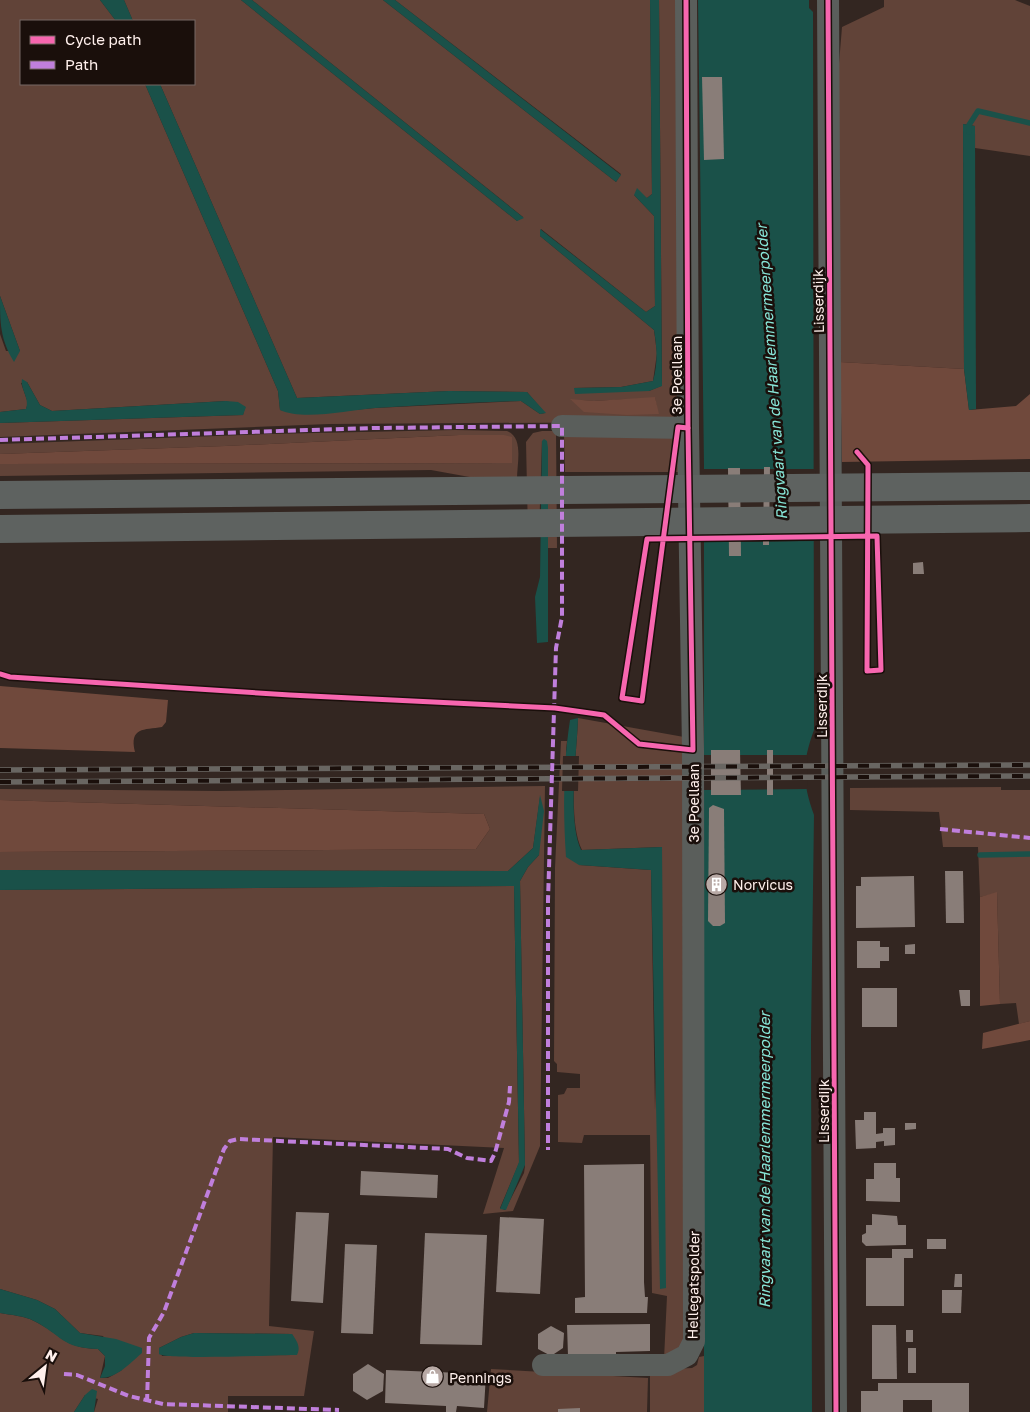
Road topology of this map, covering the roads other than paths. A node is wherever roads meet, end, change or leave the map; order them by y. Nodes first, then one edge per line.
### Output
1 (686, 0) edge
2 (828, 0) edge
3 (562, 426) dead end
4 (688, 428) junction
5 (1030, 486) edge
6 (0, 495) edge
7 (1030, 518) edge
8 (0, 529) edge
9 (694, 1186) joint
10 (542, 1364) dead end
11 (836, 1412) edge

1 - 4 street, 3e Poellaan
2 - 11 street, Lisserdijk
3 - 4 street
4 - 9 street, 3e Poellaan
5 - 6 highway
7 - 8 highway
9 - 10 street, Hellegatspolder

